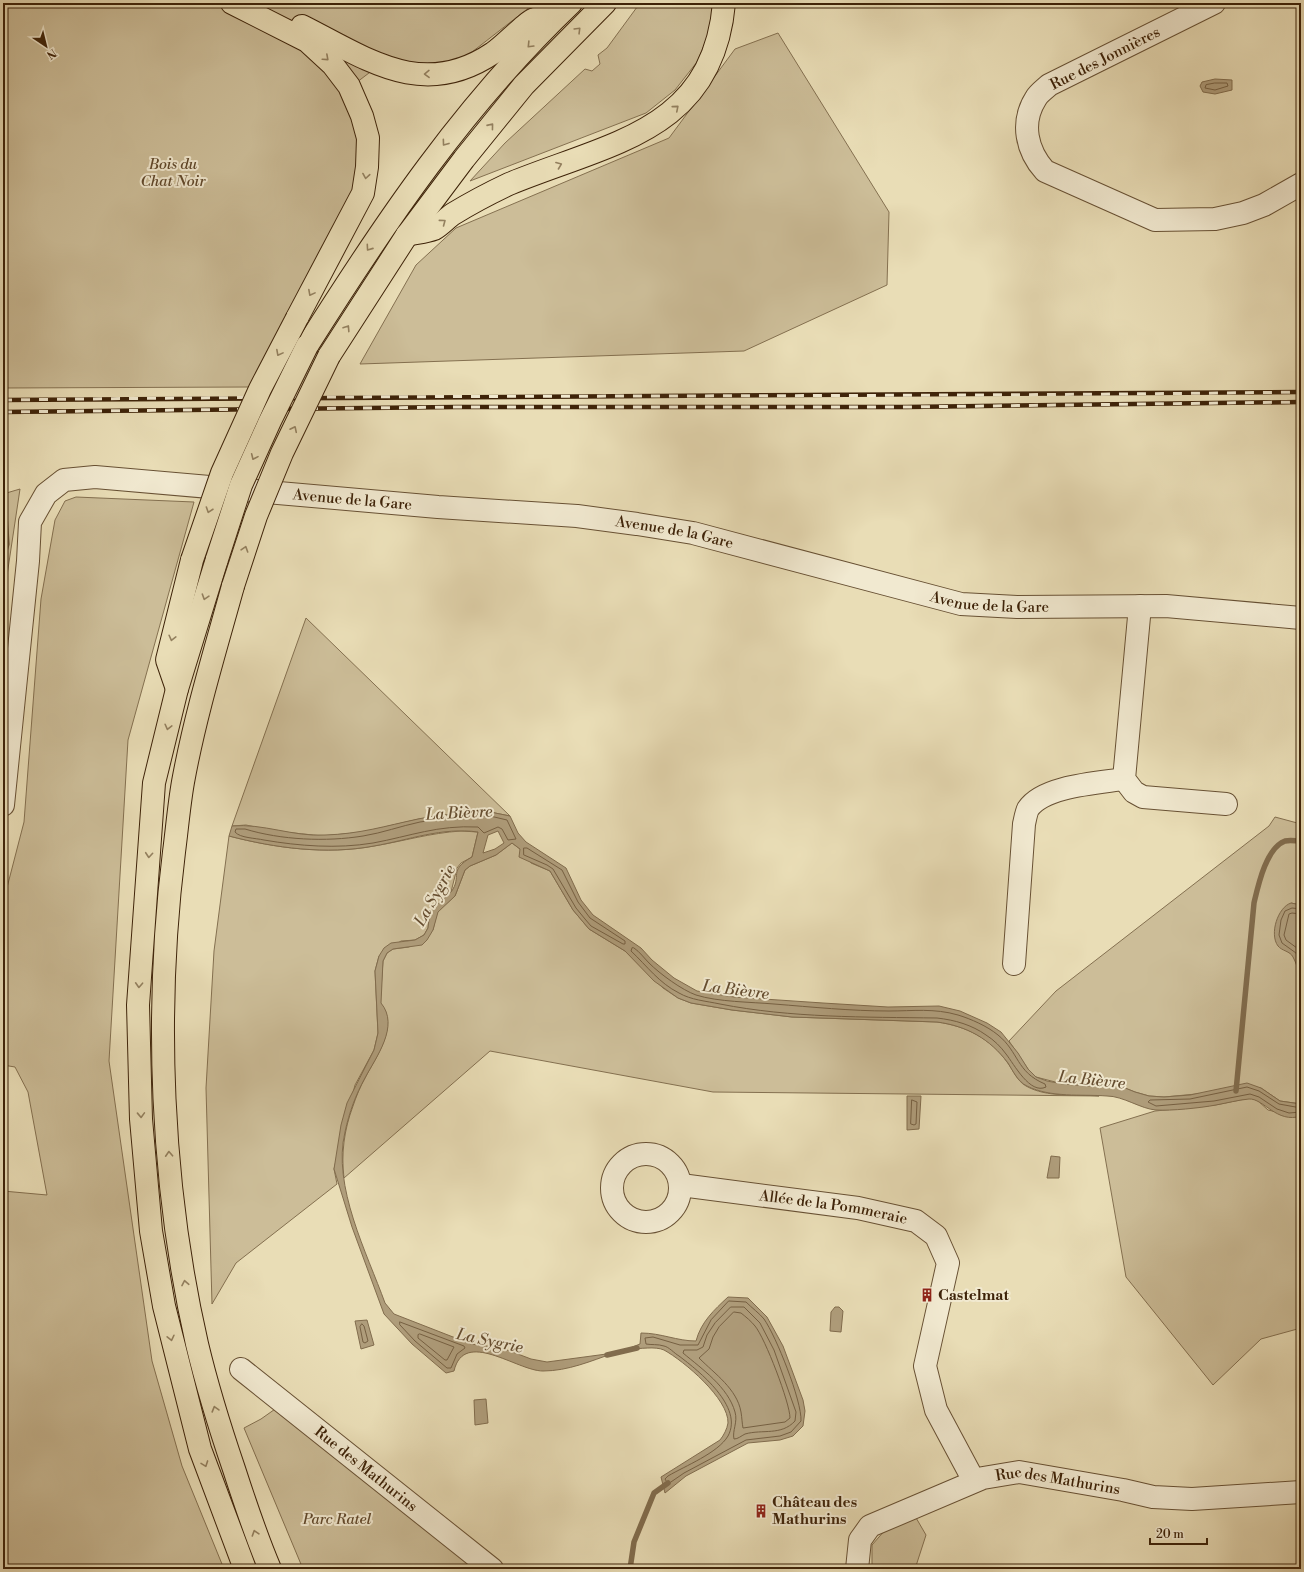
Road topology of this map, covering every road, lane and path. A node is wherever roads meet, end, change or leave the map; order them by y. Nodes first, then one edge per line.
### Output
1 (232, 3) edge
2 (258, 3) edge
3 (605, 3) edge
4 (724, 3) edge
5 (1214, 3) edge
6 (564, 10) edge
7 (1301, 184) edge
8 (407, 235) junction
9 (1140, 606) junction
10 (1301, 618) edge
11 (177, 689) junction
12 (1124, 779) junction
13 (3, 804) edge
14 (1226, 804) dead end
15 (1014, 964) dead end
16 (681, 1184) dead end
17 (241, 1369) dead end
18 (974, 1481) junction
19 (1301, 1492) edge
20 (245, 1569) edge
21 (270, 1569) edge
22 (492, 1569) edge
23 (857, 1569) edge

1 -> 11 highway, bridge
6 -> 2 highway
8 -> 3 highway
8 -> 4 highway
5 - 7 street, Rue des Jonnières
6 -> 11 highway, bridge
21 -> 8 highway, bridge
9 - 10 street, Avenue de la Gare
9 - 12 street
9 - 13 street, Avenue de la Gare
11 -> 20 highway
12 - 14 street
12 - 15 street
16 - 18 street, Allée de la Pommeraie
17 - 22 street, Rue des Mathurins
18 - 19 street, Rue des Mathurins
18 - 23 street, Rue des Mathurins

